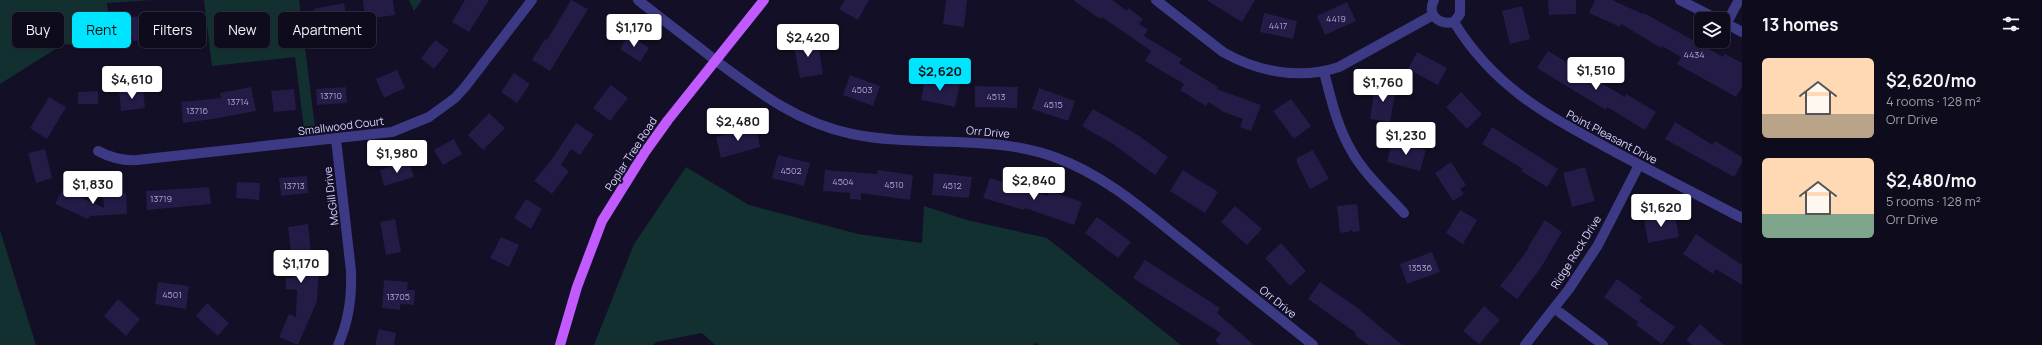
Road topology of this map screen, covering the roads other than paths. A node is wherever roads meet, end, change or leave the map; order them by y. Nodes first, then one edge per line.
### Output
1 (532, 0) edge
2 (638, 0) edge
3 (764, 0) edge
4 (1156, 0) edge
5 (1434, 0) edge
6 (1460, 0) edge
7 (1680, 0) edge
8 (1739, 0) edge
9 (1703, 12) edge
10 (1730, 12) edge
11 (1433, 15) junction
12 (1454, 22) junction
13 (1730, 26) edge
14 (1742, 32) edge
15 (715, 59) junction
16 (1324, 72) junction
17 (336, 139) junction
18 (98, 151) dead end
19 (1639, 166) junction
20 (1404, 213) dead end
21 (1742, 218) edge
22 (1554, 308) junction
23 (338, 345) edge
24 (560, 345) edge
25 (1313, 345) edge
26 (1525, 345) edge
27 (1603, 345) edge

1 - 17 street, Smallwood Court
2 - 15 street, Orr Drive
3 - 15 main road, Poplar Tree Road
4 - 16 street
5 - 11 street
6 - 12 street
7 - 9 street
8 - 10 street
11 - 12 street
11 - 16 street
12 - 19 street, Point Pleasant Drive
13 - 14 street
15 - 24 main road, Poplar Tree Road
15 - 25 street, Orr Drive
16 - 20 street
17 - 18 street, Smallwood Court
17 - 23 street, McGill Drive
19 - 21 street, Point Pleasant Drive
19 - 22 street, Ridge Rock Drive
22 - 26 street, Ridge Rock Drive
22 - 27 street

